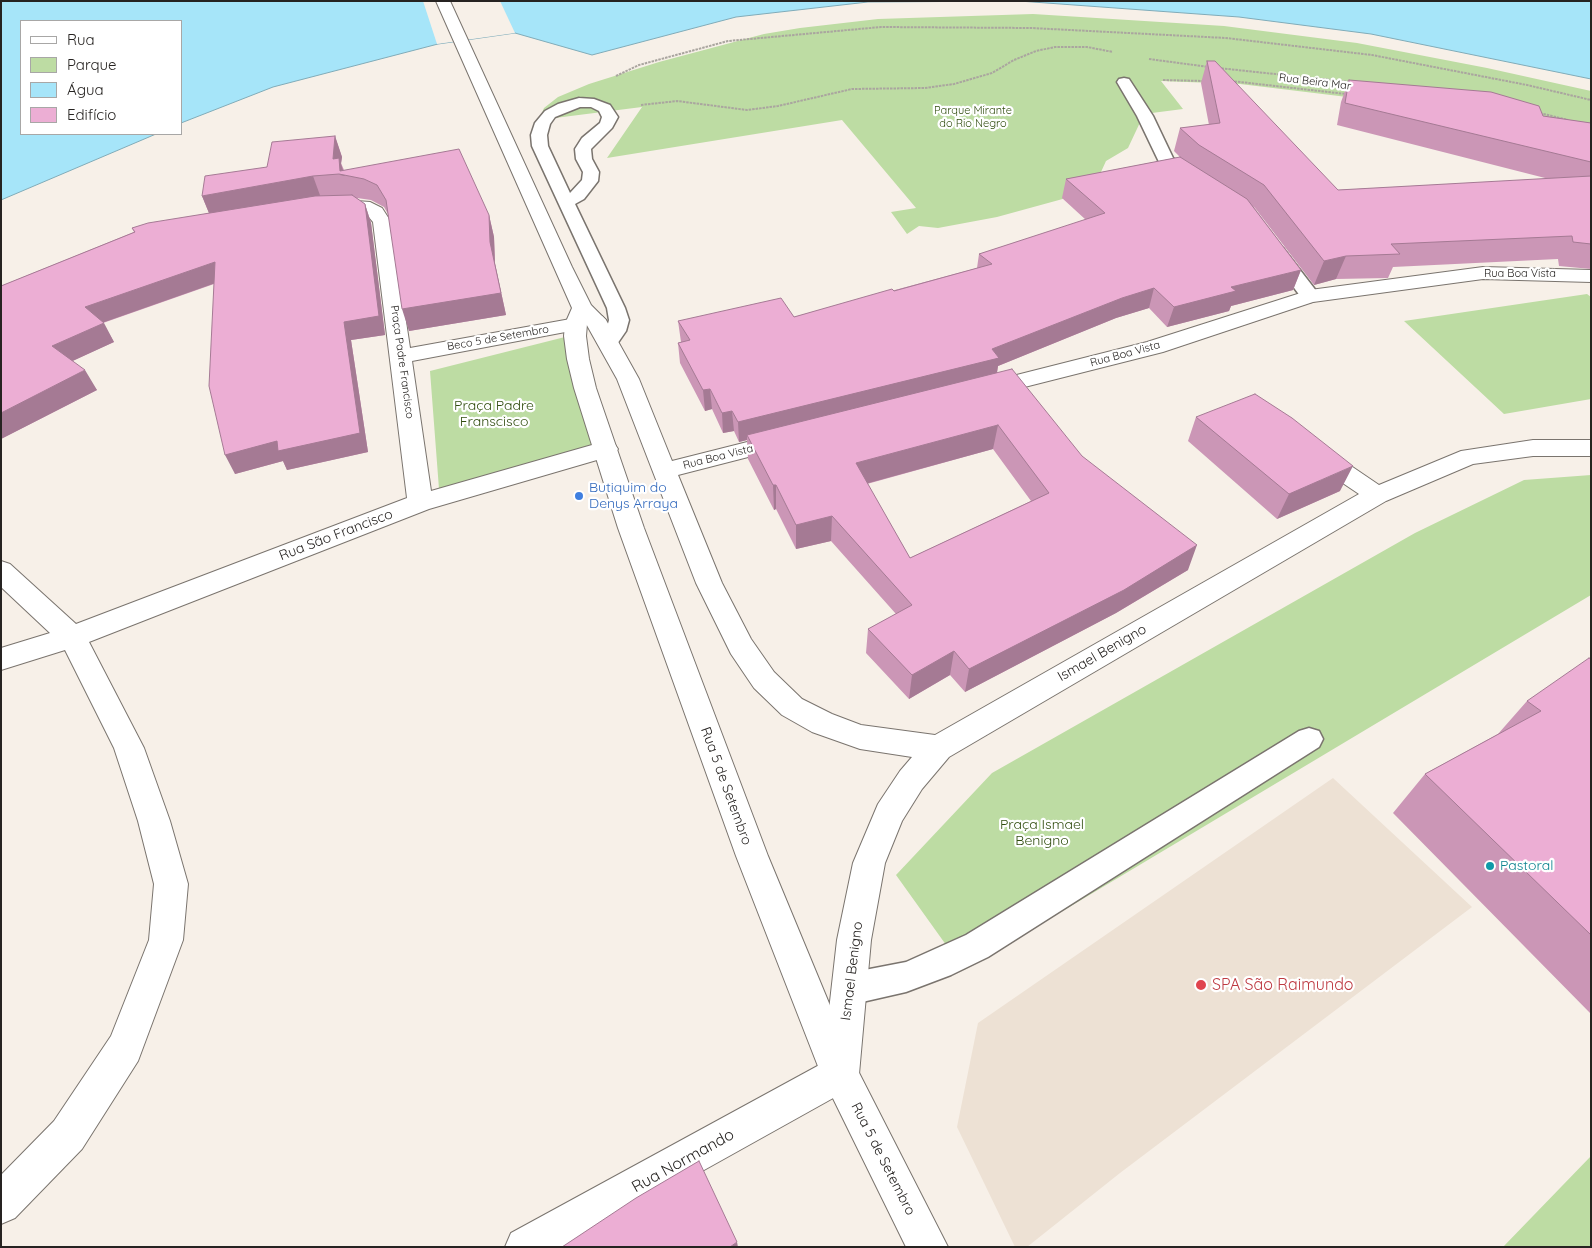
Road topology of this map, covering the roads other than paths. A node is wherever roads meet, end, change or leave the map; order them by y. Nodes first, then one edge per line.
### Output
1 (443, 1) edge
2 (1124, 82) road end
3 (1207, 187) edge
4 (566, 202) junction
5 (312, 207) edge
6 (1265, 236) edge
7 (1591, 276) edge
8 (1310, 296) junction
9 (584, 318) junction
10 (608, 343) junction
11 (402, 356) junction
12 (962, 396) edge
13 (799, 437) edge
14 (1297, 441) edge
15 (1591, 448) edge
16 (606, 449) junction
17 (664, 471) junction
18 (1377, 495) junction
19 (420, 503) junction
20 (1, 571) edge
21 (72, 637) junction
22 (1, 659) edge
23 (1309, 739) dead end
24 (938, 748) junction
25 (848, 989) junction
26 (840, 1074) junction
27 (1, 1204) edge
28 (525, 1247) edge
29 (928, 1247) edge

1 - 9 street, Rua 5 de Setembro
2 - 3 lane
4 - 4 lane
4 - 10 lane
5 - 11 street, Praça Padre Francisco
6 - 8 lane
7 - 8 street, Rua Boa Vista
8 - 12 street, Rua Boa Vista
9 - 10 street
9 - 11 street, Beco 5 de Setembro
9 - 16 street, Rua 5 de Setembro
10 - 17 street
11 - 19 street, Praça Padre Francisco
13 - 17 street, Rua Boa Vista
14 - 18 street
15 - 18 street, Ismael Benigno
16 - 19 street, Rua São Francisco
16 - 26 street, Rua 5 de Setembro
17 - 24 street
18 - 24 street, Ismael Benigno
19 - 21 street, Rua São Francisco
20 - 21 street
21 - 22 street, Rua São Francisco
21 - 27 street
23 - 25 lane
24 - 25 street, Ismael Benigno
25 - 26 street, Ismael Benigno
26 - 28 street, Rua Normando
26 - 29 street, Rua 5 de Setembro

